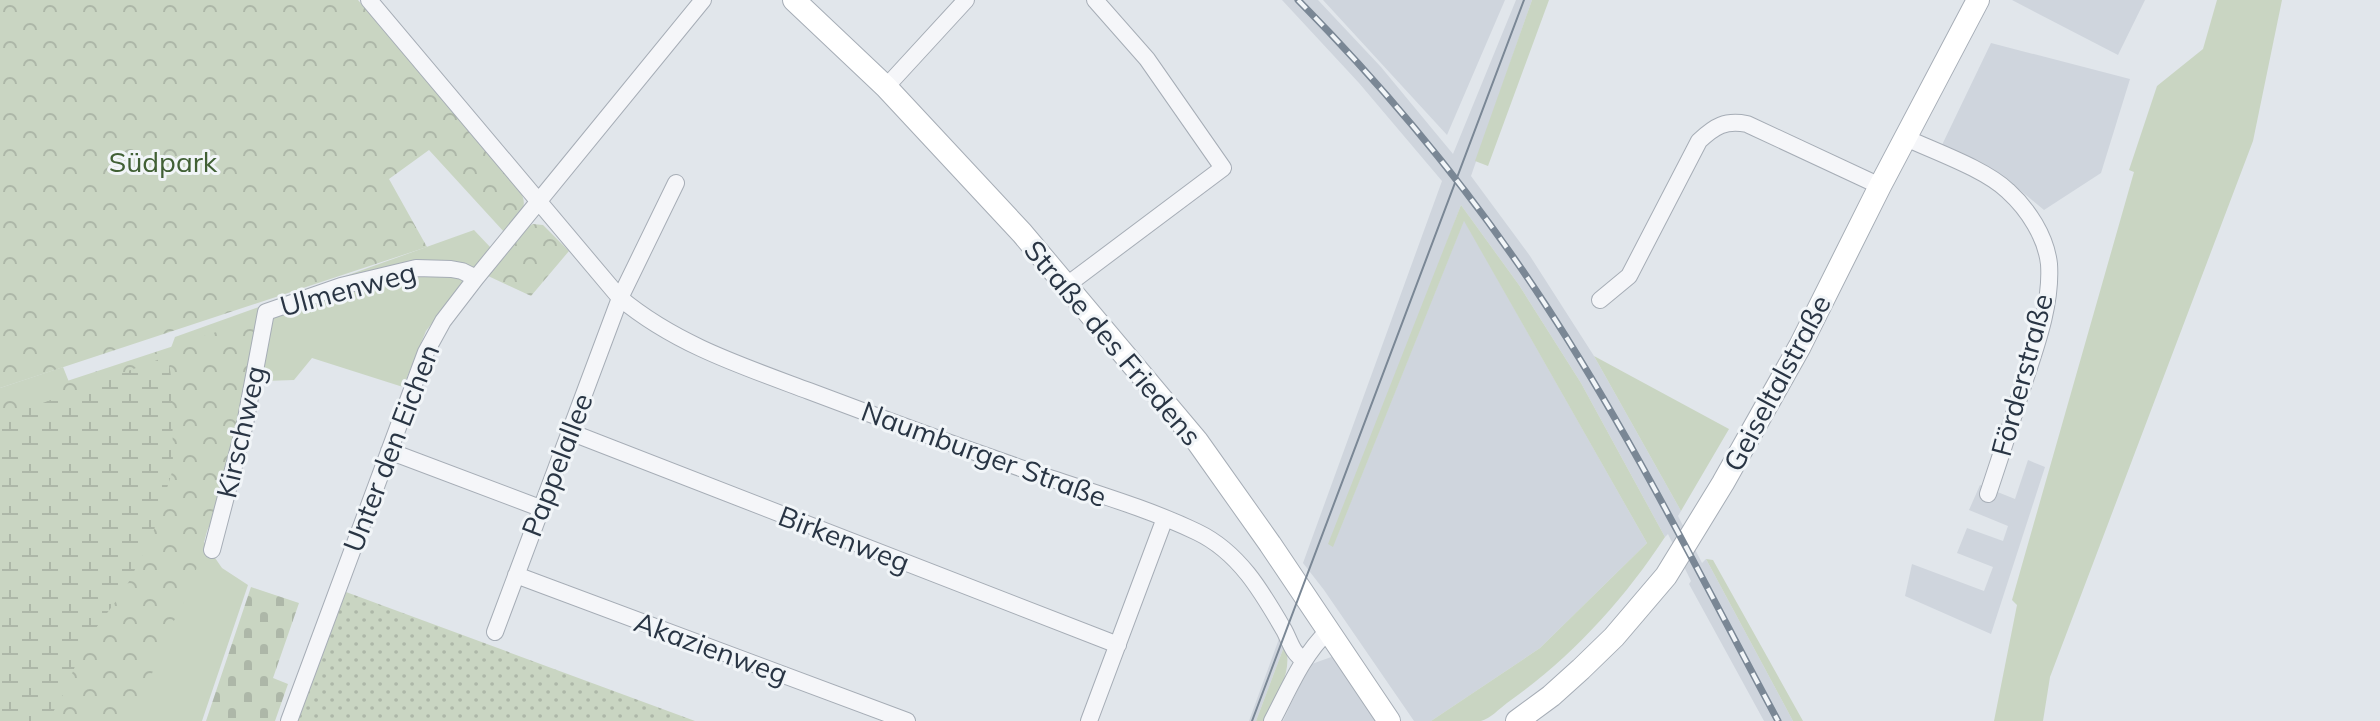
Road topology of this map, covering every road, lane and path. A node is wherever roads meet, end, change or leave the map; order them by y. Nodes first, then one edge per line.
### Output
1 (369, 0) edge
2 (703, 0) edge
3 (794, 0) edge
4 (966, 0) edge
5 (1095, 0) edge
6 (1978, 0) edge
7 (886, 87) junction
8 (1906, 138) junction
9 (676, 183) dead end
10 (1880, 186) junction
11 (538, 199) junction
12 (476, 278) junction
13 (1067, 285) junction
14 (620, 298) junction
15 (1600, 300) dead end
16 (266, 312) joint
17 (570, 432) junction
18 (389, 451) junction
19 (1988, 494) dead end
20 (540, 508) junction
21 (1165, 518) junction
22 (212, 550) dead end
23 (516, 575) junction
24 (1328, 631) junction
25 (495, 632) dead end
26 (1118, 645) junction
27 (1304, 660) junction
28 (289, 721) edge
29 (907, 721) edge
30 (1089, 721) edge
31 (1272, 721) edge
32 (1389, 721) edge
33 (1517, 721) edge

1 - 11 street, Naumburger Straße
2 - 11 street, Unter den Eichen
3 - 7 street, Straße des Friedens
4 - 7 street
5 - 13 street
6 - 8 street, Geiseltalstraße
7 - 13 street, Straße des Friedens
8 - 10 street, Geiseltalstraße
8 - 19 street, Förderstraße
9 - 14 street
10 - 15 street
10 - 33 street, Geiseltalstraße
11 - 12 street, Unter den Eichen
11 - 14 street, Naumburger Straße
12 - 16 street, Ulmenweg
12 - 18 street, Unter den Eichen
13 - 24 street, Straße des Friedens
14 - 17 street, Pappelallee
14 - 21 street, Naumburger Straße
16 - 22 street, Kirschweg
17 - 20 street, Pappelallee
17 - 26 street, Birkenweg
18 - 20 street
18 - 28 street, Unter den Eichen
20 - 23 street, Pappelallee
21 - 26 street
21 - 27 street, Naumburger Straße
23 - 25 street, Pappelallee
23 - 29 street, Akazienweg
24 - 27 street
24 - 32 street, Straße des Friedens
26 - 30 street
27 - 31 street

